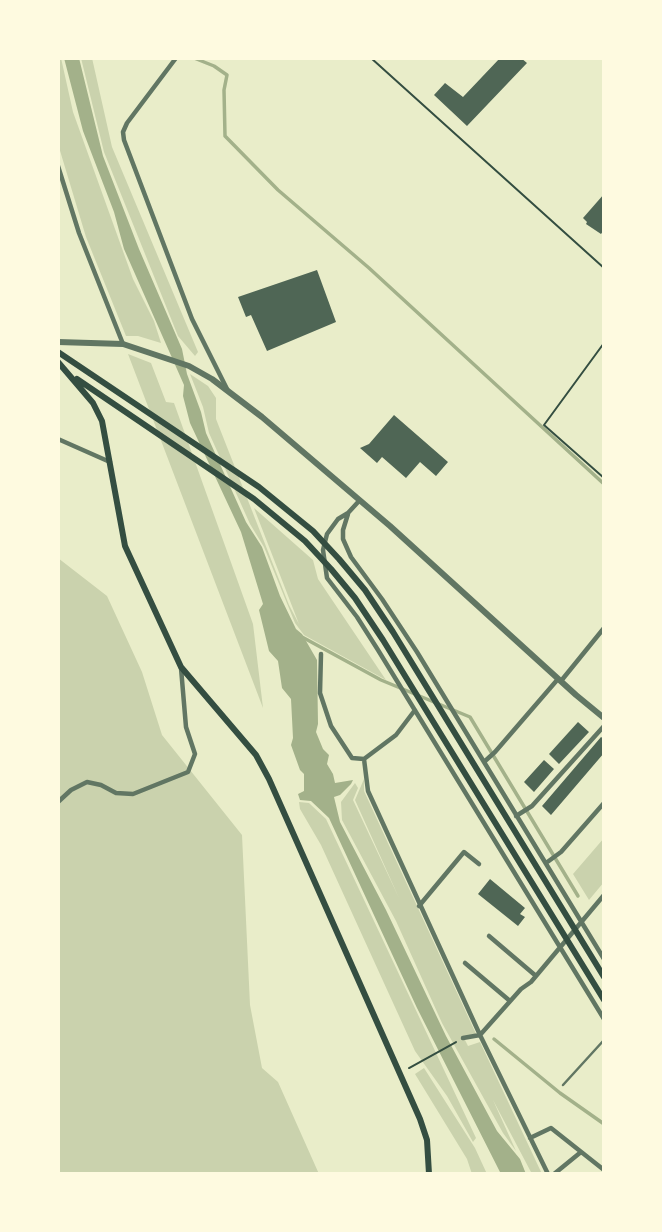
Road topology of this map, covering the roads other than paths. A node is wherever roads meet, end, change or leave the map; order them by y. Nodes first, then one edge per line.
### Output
1 (176, 58) edge
2 (58, 166) edge
3 (59, 179) edge
4 (58, 342) edge
5 (123, 344) junction
6 (58, 352) edge
7 (58, 364) edge
8 (229, 391) junction
9 (58, 439) edge
10 (111, 462) junction
11 (359, 501) junction
12 (348, 513) junction
13 (604, 628) edge
14 (321, 654) dead end
15 (181, 667) junction
16 (559, 680) junction
17 (415, 710) junction
18 (604, 718) edge
19 (604, 726) edge
20 (364, 759) junction
21 (484, 762) junction
22 (58, 802) edge
23 (604, 803) edge
24 (516, 816) junction
25 (545, 863) junction
26 (479, 864) dead end
27 (604, 895) edge
28 (419, 906) junction
29 (582, 923) junction
30 (489, 936) dead end
31 (561, 947) junction
32 (604, 959) edge
33 (466, 963) dead end
34 (536, 976) junction
35 (604, 977) edge
36 (604, 1000) edge
37 (510, 1001) junction
38 (604, 1019) edge
39 (480, 1035) junction
40 (463, 1038) road end
41 (604, 1040) edge
42 (563, 1085) dead end
43 (530, 1138) junction
44 (581, 1152) junction
45 (604, 1170) edge
46 (429, 1174) edge
47 (551, 1174) edge

1 - 8 street
2 - 3 street
3 - 5 street
4 - 5 street
5 - 8 street
6 - 35 main road
7 - 10 main road
7 - 36 main road
8 - 11 street
9 - 10 street
10 - 15 main road
11 - 12 street
11 - 16 street
12 - 17 street
12 - 21 street
13 - 16 street
14 - 20 street
15 - 22 street
15 - 46 main road
16 - 18 street
16 - 21 street
17 - 20 street
17 - 31 street
19 - 24 street
20 - 28 street
21 - 24 street
23 - 25 street
24 - 25 street
25 - 29 street
26 - 28 street
27 - 29 street
28 - 39 street
29 - 31 street
29 - 32 street
30 - 34 street
31 - 34 street
31 - 38 street
33 - 37 street
34 - 37 street
37 - 39 street
39 - 40 street
39 - 43 street
41 - 42 lane
43 - 44 street
43 - 47 street
44 - 45 street
44 - 47 street

